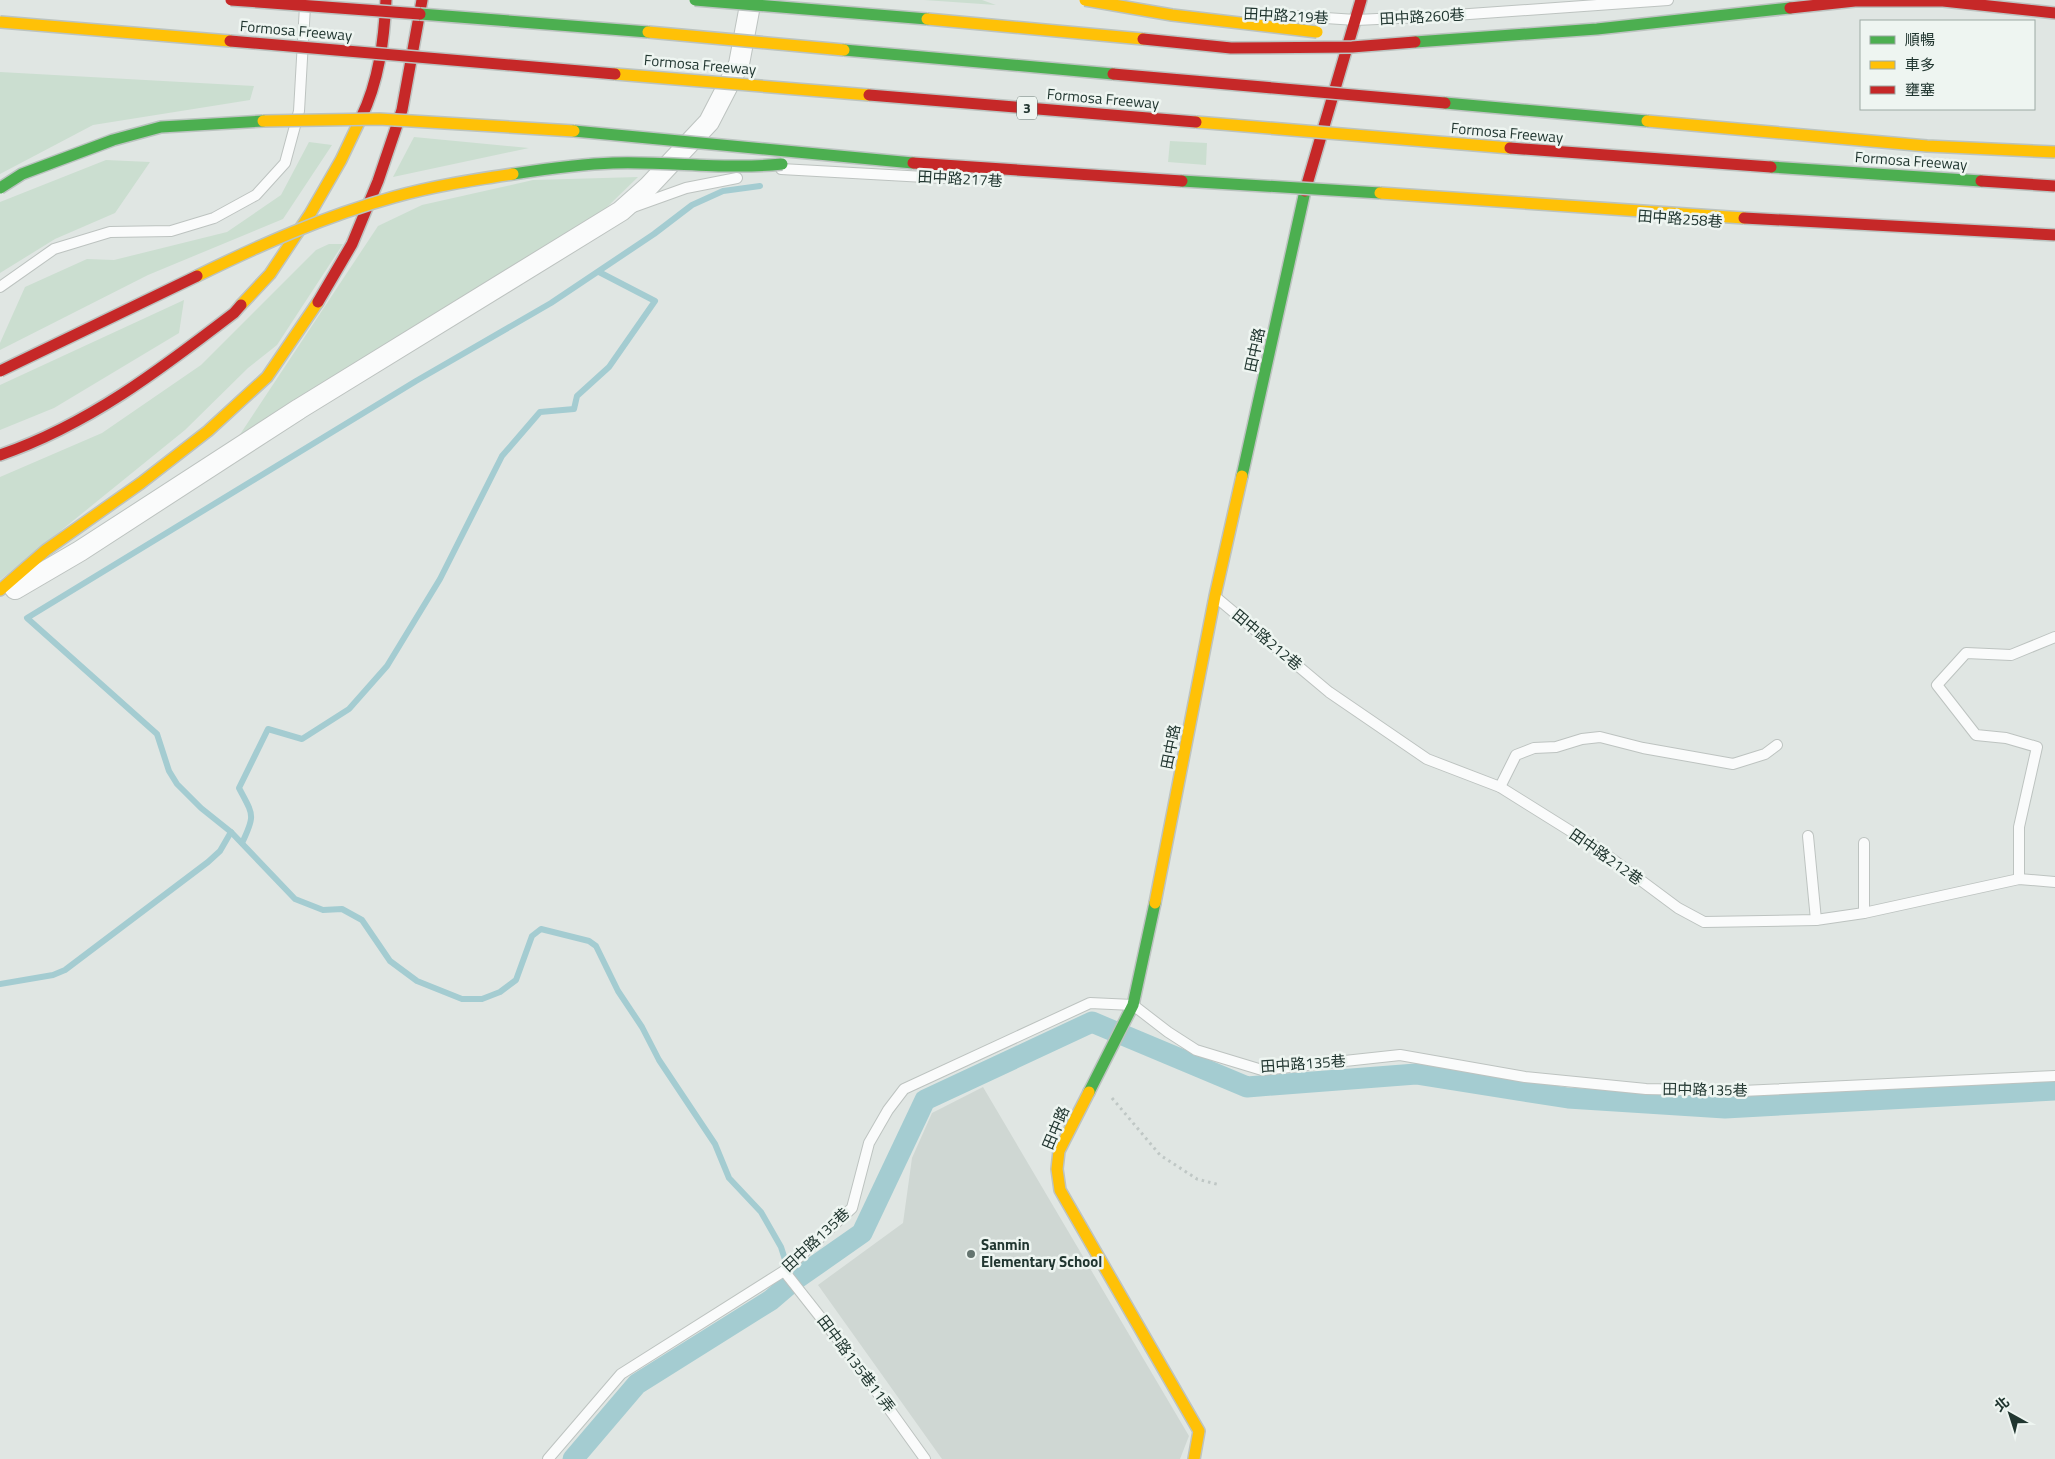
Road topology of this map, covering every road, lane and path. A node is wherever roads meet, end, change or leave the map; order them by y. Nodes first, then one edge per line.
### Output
1 (231, 0) edge
2 (305, 0) edge
3 (386, 0) edge
4 (422, 0) edge
5 (695, 0) edge
6 (751, 0) edge
7 (1085, 0) edge
8 (1128, 0) edge
9 (1361, 0) edge
10 (1668, 0) edge
11 (1261, 14) dead end
12 (2055, 14) edge
13 (1280, 16) dead end
14 (1356, 20) junction
15 (0, 22) edge
16 (1415, 42) junction
17 (2055, 152) edge
18 (851, 158) junction
19 (958, 179) dead end
20 (1057, 183) dead end
21 (2055, 186) edge
22 (0, 188) edge
23 (1304, 194) junction
24 (621, 211) junction
25 (2055, 235) edge
26 (2055, 242) edge
27 (0, 288) edge
28 (0, 371) edge
29 (0, 455) edge
30 (0, 590) edge
31 (1215, 596) junction
32 (0, 598) edge
33 (2055, 637) edge
34 (1777, 745) dead end
35 (1500, 788) junction
36 (1808, 836) dead end
37 (1864, 843) dead end
38 (2019, 879) junction
39 (2055, 882) edge
40 (1864, 913) junction
41 (1816, 920) junction
42 (1133, 1005) junction
43 (2055, 1076) edge
44 (1095, 1078) junction
45 (1220, 1185) dead end
46 (784, 1271) junction
47 (548, 1459) edge
48 (925, 1459) edge
49 (1194, 1459) edge

1 - 17 main road, Formosa Freeway, bridge
2 - 27 lane
3 - 29 main road
4 - 30 main road
5 - 16 main road, bridge
6 - 24 street
7 - 16 main road, bridge
8 - 11 lane, 田中路219巷
9 - 14 main road, 田中路
10 - 14 lane, 田中路260巷
12 - 16 main road
13 - 14 lane, 田中路219巷
14 - 23 main road, 田中路
15 - 21 main road, Formosa Freeway / 3, bridge
18 - 22 main road, bridge
18 - 25 main road, bridge
18 - 28 main road, bridge
19 - 24 lane, 田中路217巷
20 - 23 lane
23 - 26 lane, 田中路258巷
23 - 31 main road, 田中路
24 - 32 street
31 - 35 lane, 田中路212巷
31 - 42 main road, 田中路
33 - 38 lane
34 - 35 lane
35 - 41 lane, 田中路212巷
36 - 41 lane
37 - 40 lane
38 - 39 lane, 田中路212巷
38 - 40 lane, 田中路212巷
40 - 41 lane, 田中路212巷
42 - 43 lane, 田中路135巷
42 - 44 main road, 田中路
42 - 46 lane, 田中路135巷
44 - 45 path
44 - 49 main road, 田中路
46 - 47 lane, 田中路135巷
46 - 48 lane, 田中路135巷11弄

